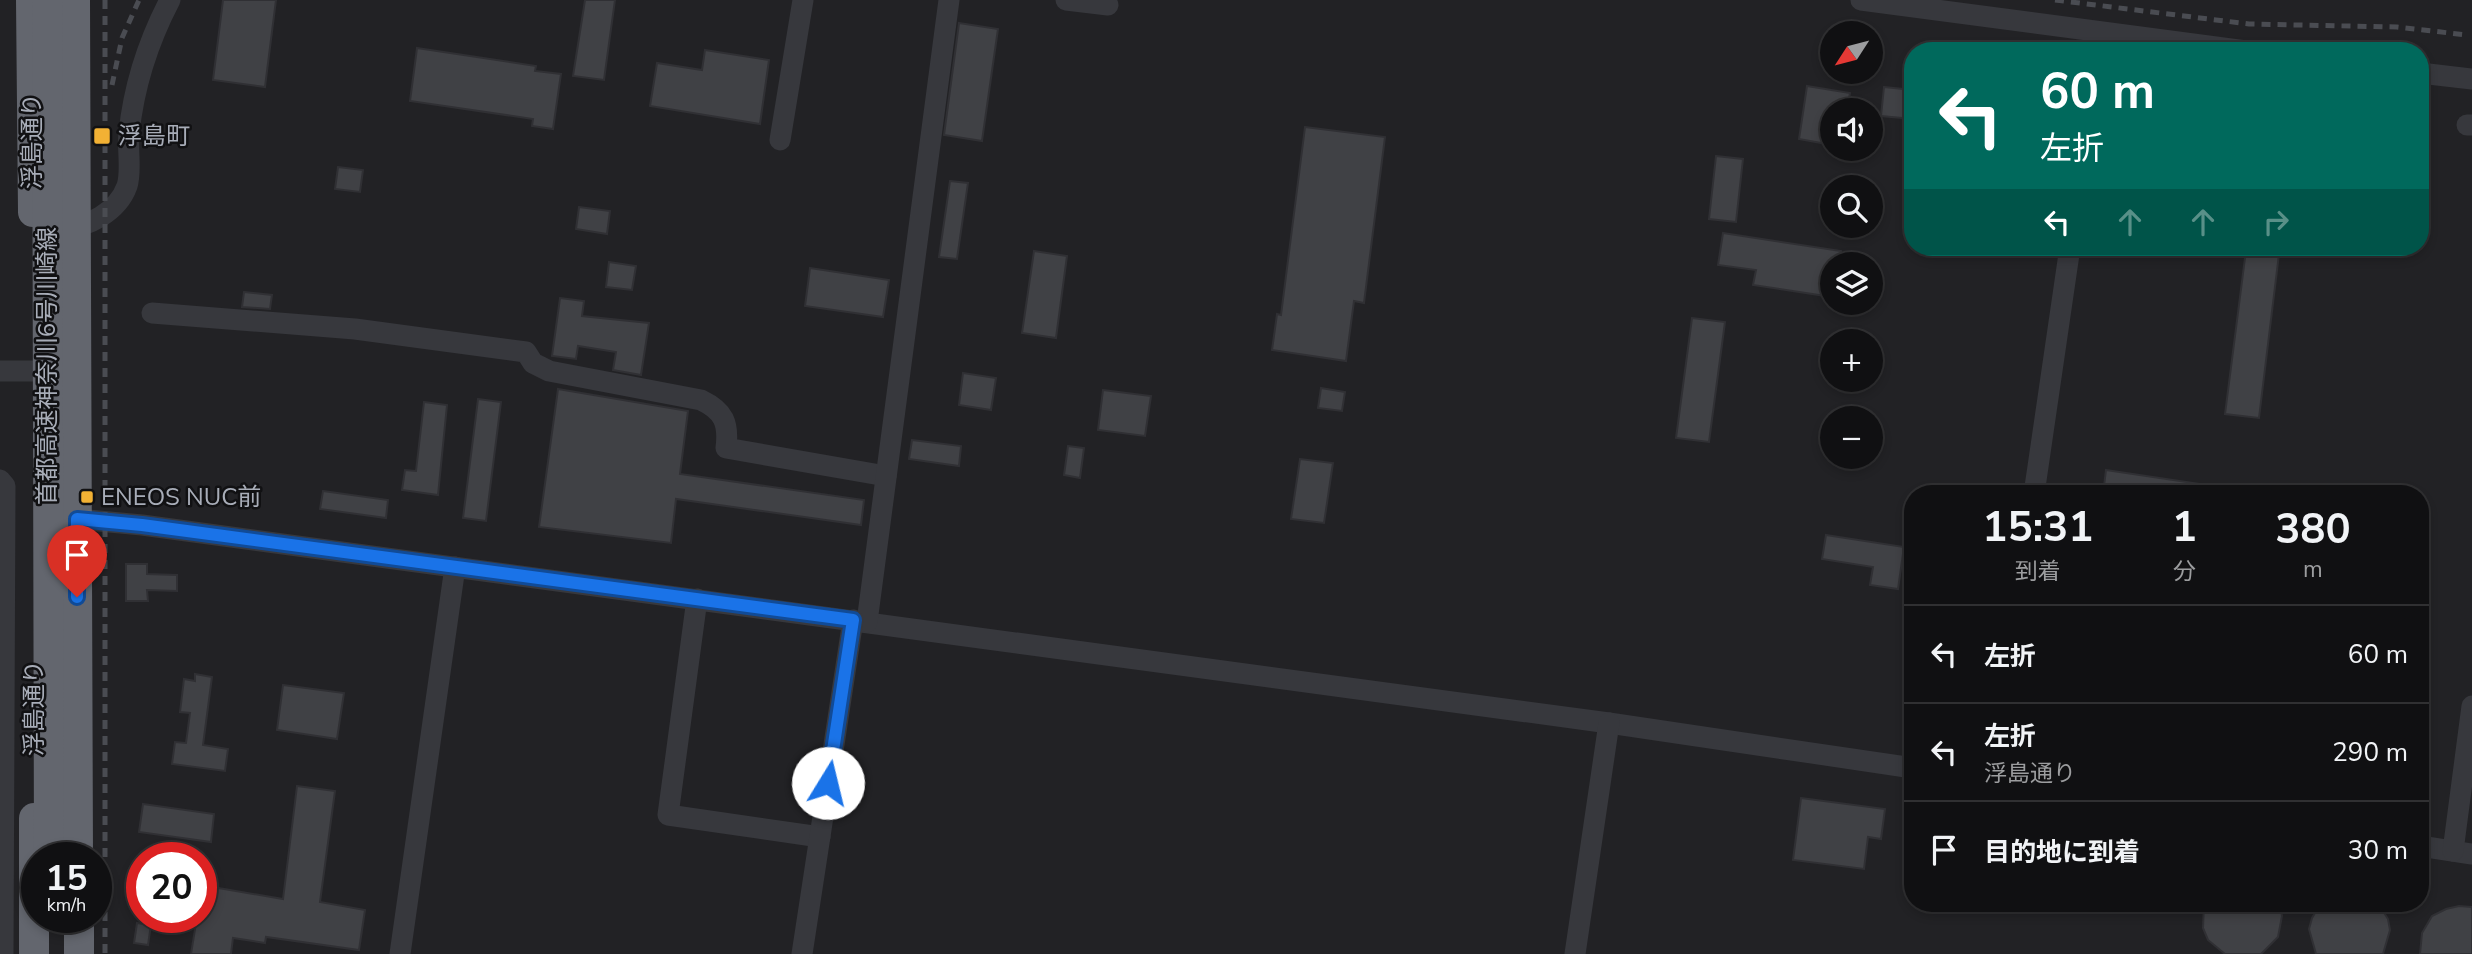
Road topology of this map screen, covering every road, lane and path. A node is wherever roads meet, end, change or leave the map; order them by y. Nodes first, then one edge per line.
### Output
1 (31, 0) edge
2 (47, 0) edge
3 (64, 0) edge
4 (75, 0) edge
5 (170, 0) edge
6 (803, 0) edge
7 (949, 0) edge
8 (1066, 0) edge
9 (1861, 0) edge
10 (1108, 5) dead end
11 (2178, 42) edge
12 (2429, 74) edge
13 (2472, 79) edge
14 (780, 141) dead end
15 (76, 228) junction
16 (33, 229) junction
17 (2069, 256) edge
18 (152, 313) dead end
19 (34, 370) junction
20 (0, 371) edge
21 (886, 476) junction
22 (0, 480) edge
23 (2035, 485) edge
24 (77, 519) junction
25 (455, 567) junction
26 (696, 599) junction
27 (860, 621) junction
28 (2472, 706) edge
29 (1609, 723) junction
30 (2, 753) edge
31 (1904, 767) edge
32 (820, 837) junction
33 (49, 842) edge
34 (64, 842) edge
35 (78, 842) edge
36 (2429, 847) edge
37 (2463, 853) edge
38 (49, 933) edge
39 (64, 933) edge
40 (79, 933) edge
41 (3, 954) edge
42 (34, 954) edge
43 (49, 954) edge
44 (64, 954) edge
45 (79, 954) edge
46 (400, 954) edge
47 (802, 954) edge
48 (1575, 954) edge

1 - 16 highway, 浮島通り
2 - 33 highway, 首都高速神奈川6号川崎線, bridge
3 - 34 highway, 首都高速神奈川6号川崎線
4 - 15 highway, 浮島通り
5 - 15 street
6 - 14 street
7 - 21 street
8 - 10 street
9 - 11 street
12 - 13 street
15 - 16 street
15 - 24 highway, 浮島通り
16 - 19 highway, 浮島通り
17 - 23 street
18 - 21 street
19 - 20 street
19 - 42 highway, 浮島通り
21 - 27 street
22 - 30 street
24 - 25 street
24 - 35 highway, 浮島通り
25 - 26 street
25 - 46 street
26 - 27 street
26 - 32 street
27 - 29 street
27 - 32 street
28 - 37 street
29 - 31 street
29 - 48 street
30 - 41 street
32 - 47 street
36 - 37 street
38 - 43 highway
39 - 44 highway
40 - 45 highway

